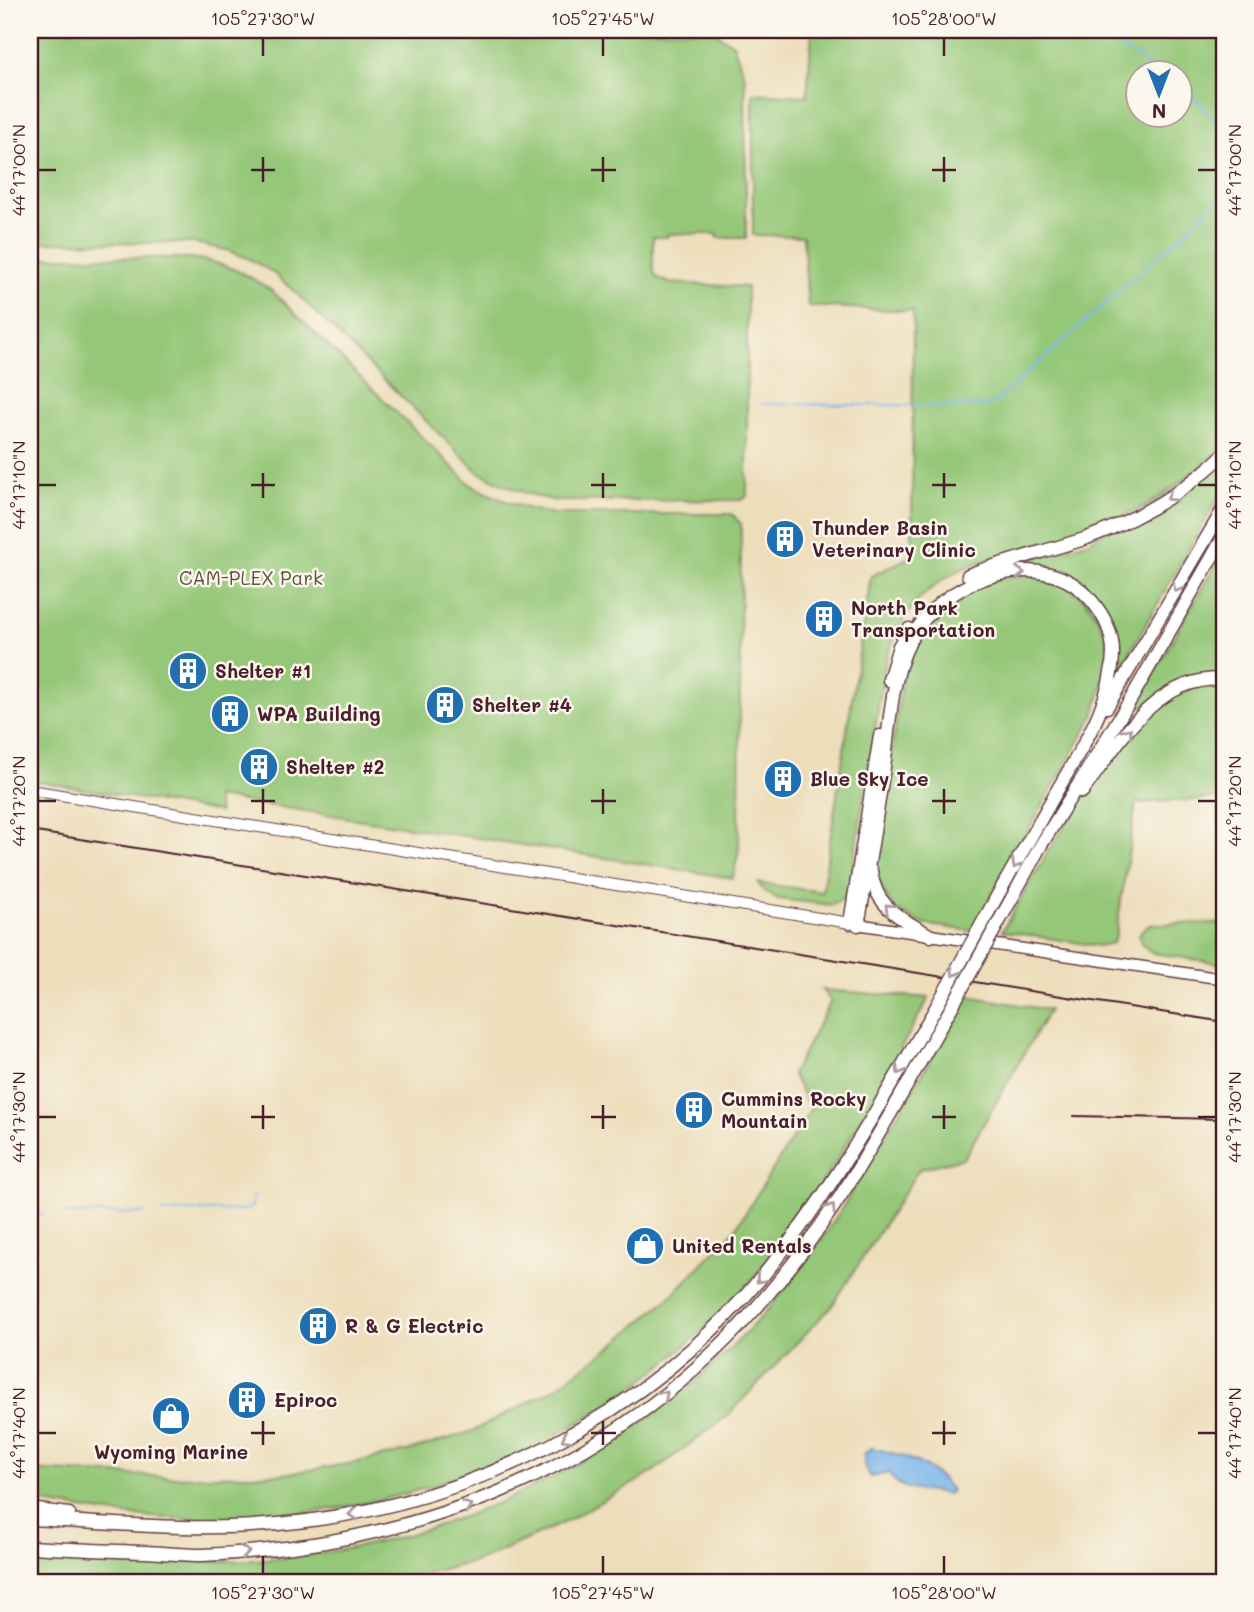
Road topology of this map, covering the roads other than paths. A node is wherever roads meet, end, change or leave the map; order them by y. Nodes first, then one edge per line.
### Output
1 (1224, 454) edge
2 (1224, 508) edge
3 (1224, 536) edge
4 (1224, 679) edge
5 (30, 790) edge
6 (1036, 841) junction
7 (870, 862) junction
8 (1006, 894) junction
9 (854, 924) junction
10 (931, 936) junction
11 (1224, 979) edge
12 (30, 1509) edge
13 (30, 1519) edge
14 (170, 1526) junction
15 (30, 1547) edge
16 (30, 1555) edge
17 (199, 1555) junction

1 -> 9 highway
2 -> 6 highway
3 - 6 highway
6 -> 4 highway
5 - 9 main road
7 -> 6 highway
6 - 8 highway
7 - 9 highway
10 -> 7 highway
8 -> 14 highway, bridge
17 -> 8 highway, bridge
9 - 10 main road
10 - 11 main road
12 - 14 highway
13 - 14 highway
15 - 17 highway
16 - 17 highway

